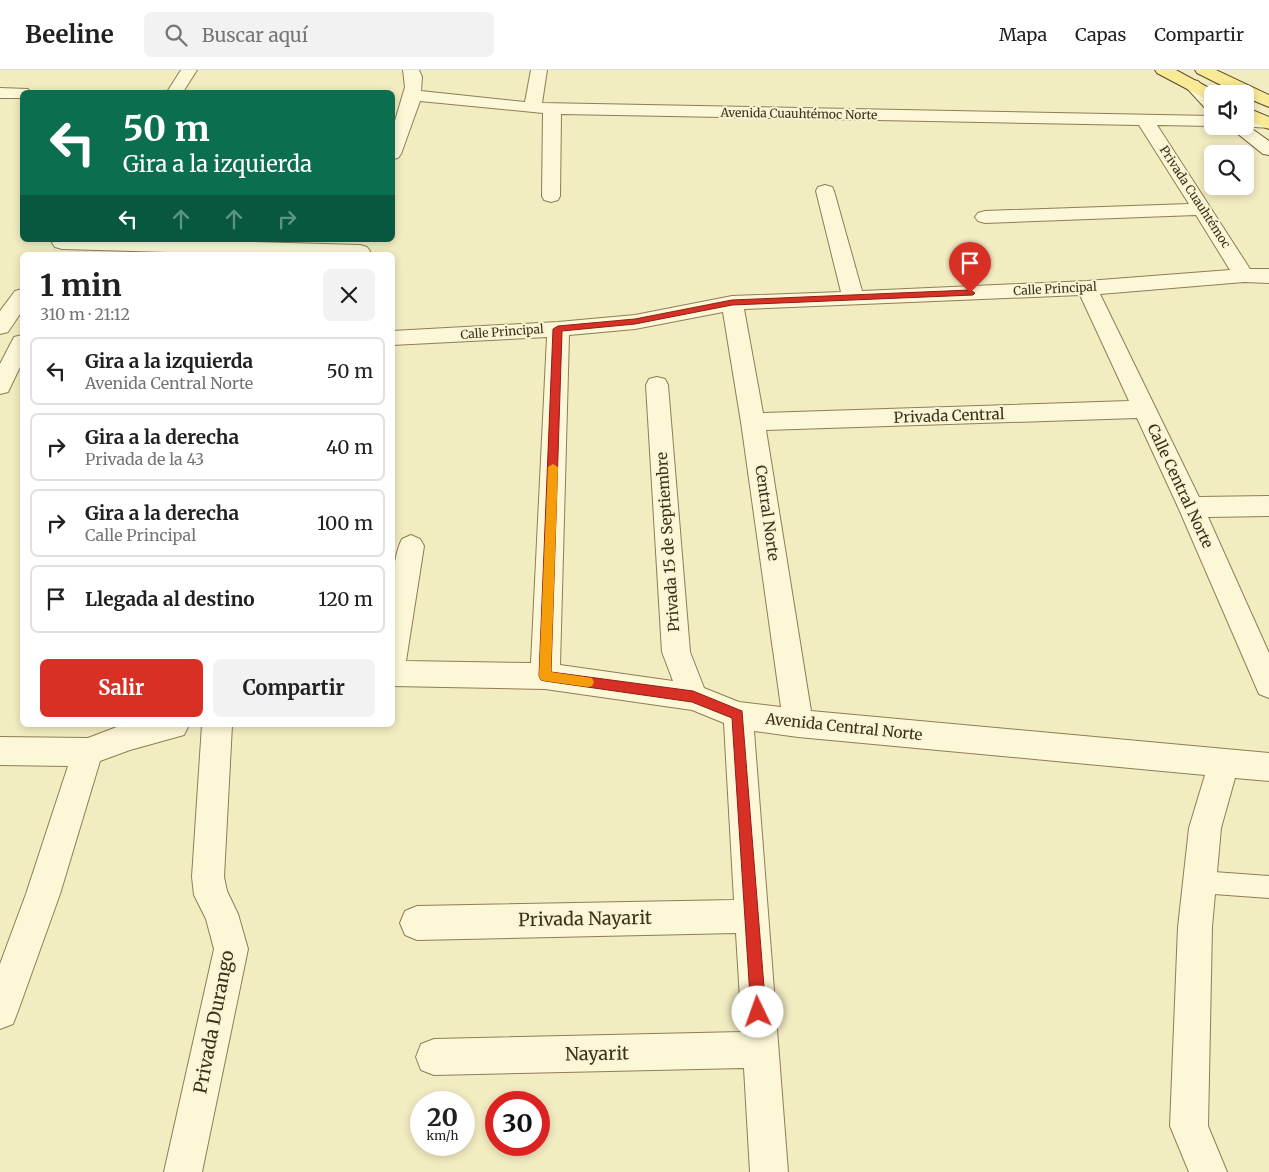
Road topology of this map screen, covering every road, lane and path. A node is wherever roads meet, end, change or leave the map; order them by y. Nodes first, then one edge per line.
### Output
1 (189, 70) edge
2 (411, 70) edge
3 (539, 70) edge
4 (1162, 70) edge
5 (1202, 70) edge
6 (1192, 85) junction
7 (176, 90) edge
8 (1204, 91) edge
9 (0, 93) edge
10 (20, 93) edge
11 (413, 95) junction
12 (1204, 97) edge
13 (1269, 102) edge
14 (533, 108) junction
15 (552, 109) junction
16 (1254, 117) edge
17 (1145, 120) junction
18 (1204, 121) edge
19 (1254, 123) edge
20 (1268, 124) edge
21 (1249, 135) edge
22 (395, 146) edge
23 (1269, 150) edge
24 (825, 191) dead end
25 (551, 196) dead end
26 (1202, 209) junction
27 (985, 217) dead end
28 (59, 246) edge
29 (361, 249) edge
30 (1244, 275) junction
31 (1269, 276) edge
32 (1087, 288) junction
33 (854, 298) junction
34 (20, 299) edge
35 (732, 303) junction
36 (0, 327) edge
37 (558, 329) junction
38 (395, 338) edge
39 (0, 342) edge
40 (20, 342) edge
41 (20, 346) edge
42 (657, 385) dead end
43 (0, 386) edge
44 (1145, 409) junction
45 (754, 422) junction
46 (1269, 506) edge
47 (1191, 507) junction
48 (411, 546) dead end
49 (395, 644) edge
50 (395, 673) edge
51 (545, 676) junction
52 (1269, 685) edge
53 (693, 697) junction
54 (738, 715) junction
55 (798, 723) junction
56 (157, 727) edge
57 (217, 727) edge
58 (132, 730) edge
59 (0, 751) edge
60 (88, 752) junction
61 (1224, 763) junction
62 (1269, 768) edge
63 (1200, 882) junction
64 (1269, 887) edge
65 (753, 916) junction
66 (417, 923) dead end
67 (0, 1011) edge
68 (760, 1050) junction
69 (434, 1057) dead end
70 (183, 1172) edge
71 (769, 1172) edge
72 (1208, 1172) edge

1 - 7 street
2 - 11 street
3 - 14 street
4 - 6 main road
5 - 13 main road
6 - 8 main road
6 - 12 street
9 - 10 street
11 - 14 street, Avenida Cuauhtémoc Norte
11 - 22 street
14 - 15 street, Avenida Cuauhtémoc Norte
15 - 17 street, Avenida Cuauhtémoc Norte
15 - 25 street
16 - 20 main road
17 - 18 street, Avenida Cuauhtémoc Norte
17 - 26 street, Privada Cuauhtémoc
19 - 20 street
21 - 23 street
24 - 33 street
26 - 27 street
26 - 30 street, Privada Cuauhtémoc
28 - 29 street
30 - 31 street, Calle Principal
30 - 32 street, Calle Principal
32 - 33 street, Calle Principal
32 - 44 street, Calle Central Norte
33 - 35 street, Calle Principal
34 - 36 street
35 - 37 street, Calle Principal
35 - 45 street, Central Norte
37 - 38 street, Calle Principal
37 - 51 street
39 - 40 street
41 - 43 street
42 - 53 street, Privada 15 de Septiembre
44 - 45 street, Privada Central
44 - 47 street, Calle Central Norte
45 - 55 street, Central Norte
46 - 47 street
47 - 52 street, Calle Central Norte
48 - 49 street
50 - 51 street, Avenida Central Norte
51 - 53 street, Avenida Central Norte
53 - 54 street, Avenida Central Norte
54 - 55 street, Avenida Central Norte
54 - 65 street
55 - 61 street, Avenida Central Norte
56 - 58 street
57 - 70 street, Privada Durango
58 - 60 street
59 - 60 street
60 - 67 street
61 - 62 street, Avenida Central Norte
61 - 63 street
63 - 64 lane
63 - 72 street
65 - 66 street, Privada Nayarit
65 - 68 street
68 - 69 street, Nayarit
68 - 71 street

